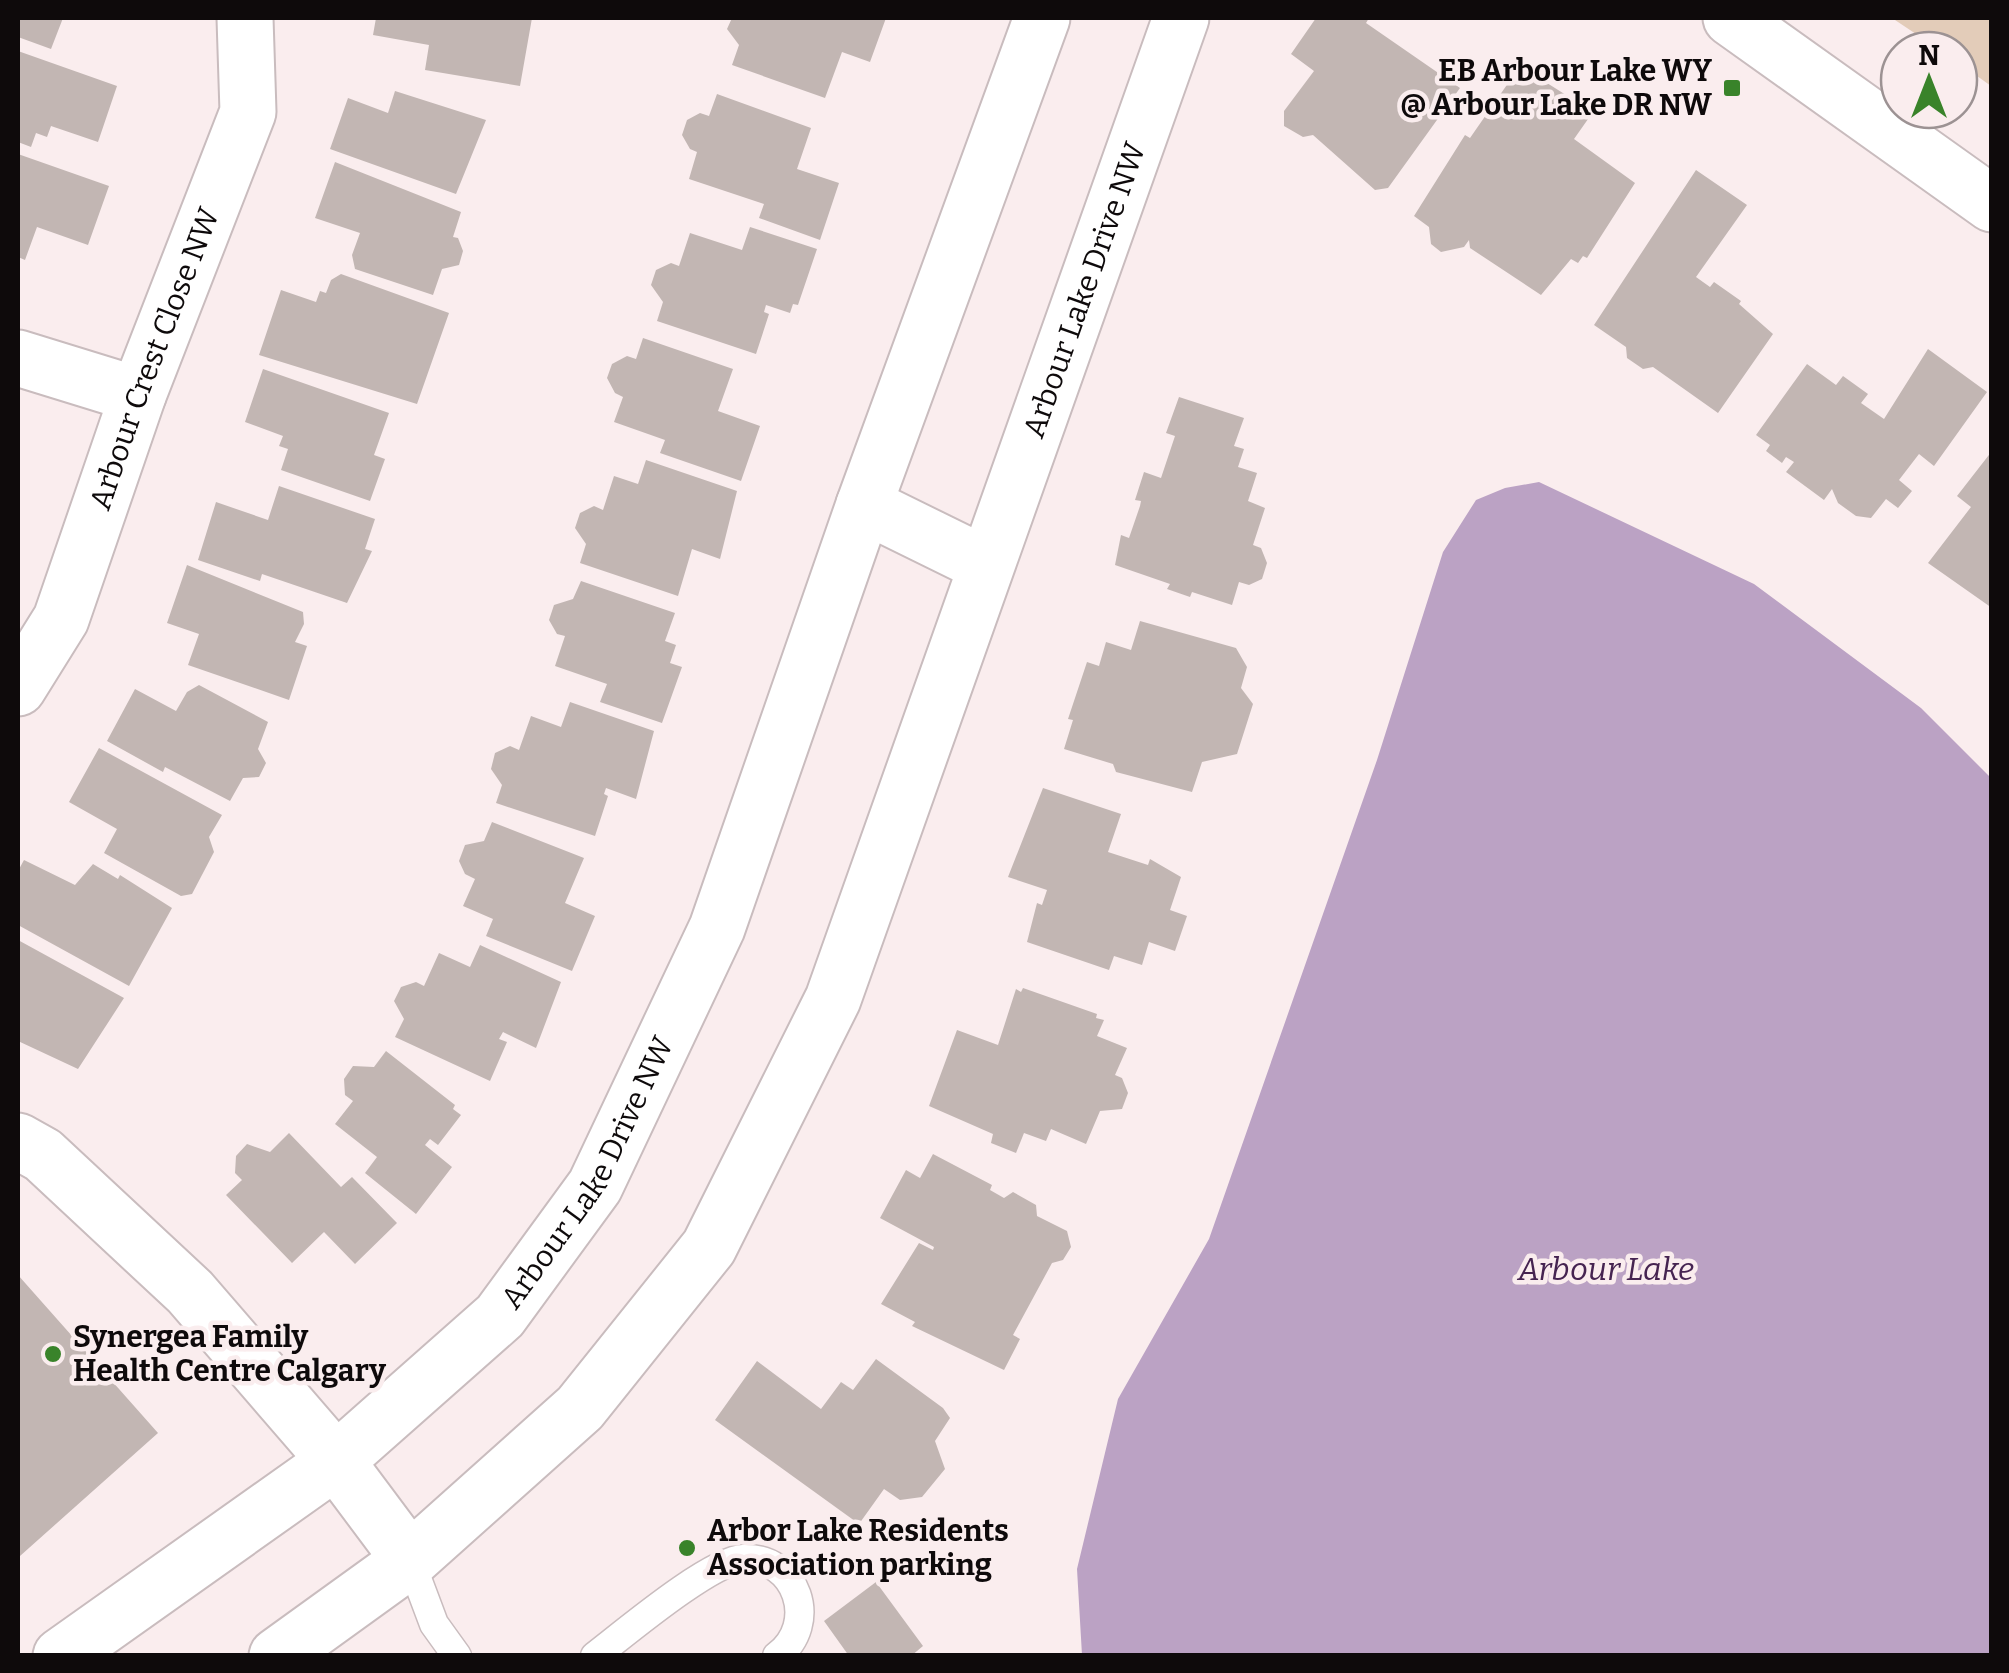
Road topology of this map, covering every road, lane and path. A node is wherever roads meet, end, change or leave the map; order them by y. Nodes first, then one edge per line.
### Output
1 (245, 18) edge
2 (1042, 18) edge
3 (1181, 18) edge
4 (1732, 18) edge
5 (1992, 204) edge
6 (18, 358) edge
7 (138, 395) junction
8 (864, 505) junction
9 (984, 564) junction
10 (18, 688) edge
11 (18, 1141) edge
12 (336, 1461) junction
13 (410, 1560) junction
14 (62, 1656) edge
15 (277, 1656) edge
16 (457, 1656) edge
17 (595, 1656) edge
18 (776, 1656) edge

1 - 7 street, Arbour Crest Close NW
2 - 8 street, Arbour Lake Drive NW
3 - 9 street, Arbour Lake Drive NW
4 - 5 street
6 - 7 street
7 - 10 street, Arbour Crest Close NW
8 - 9 street
8 - 12 street, Arbour Lake Drive NW
9 - 13 street, Arbour Lake Drive NW
11 - 12 street
12 - 13 street
12 - 14 street, Arbour Lake Drive NW
13 - 15 street, Arbour Lake Drive NW
13 - 16 lane
17 - 18 lane

